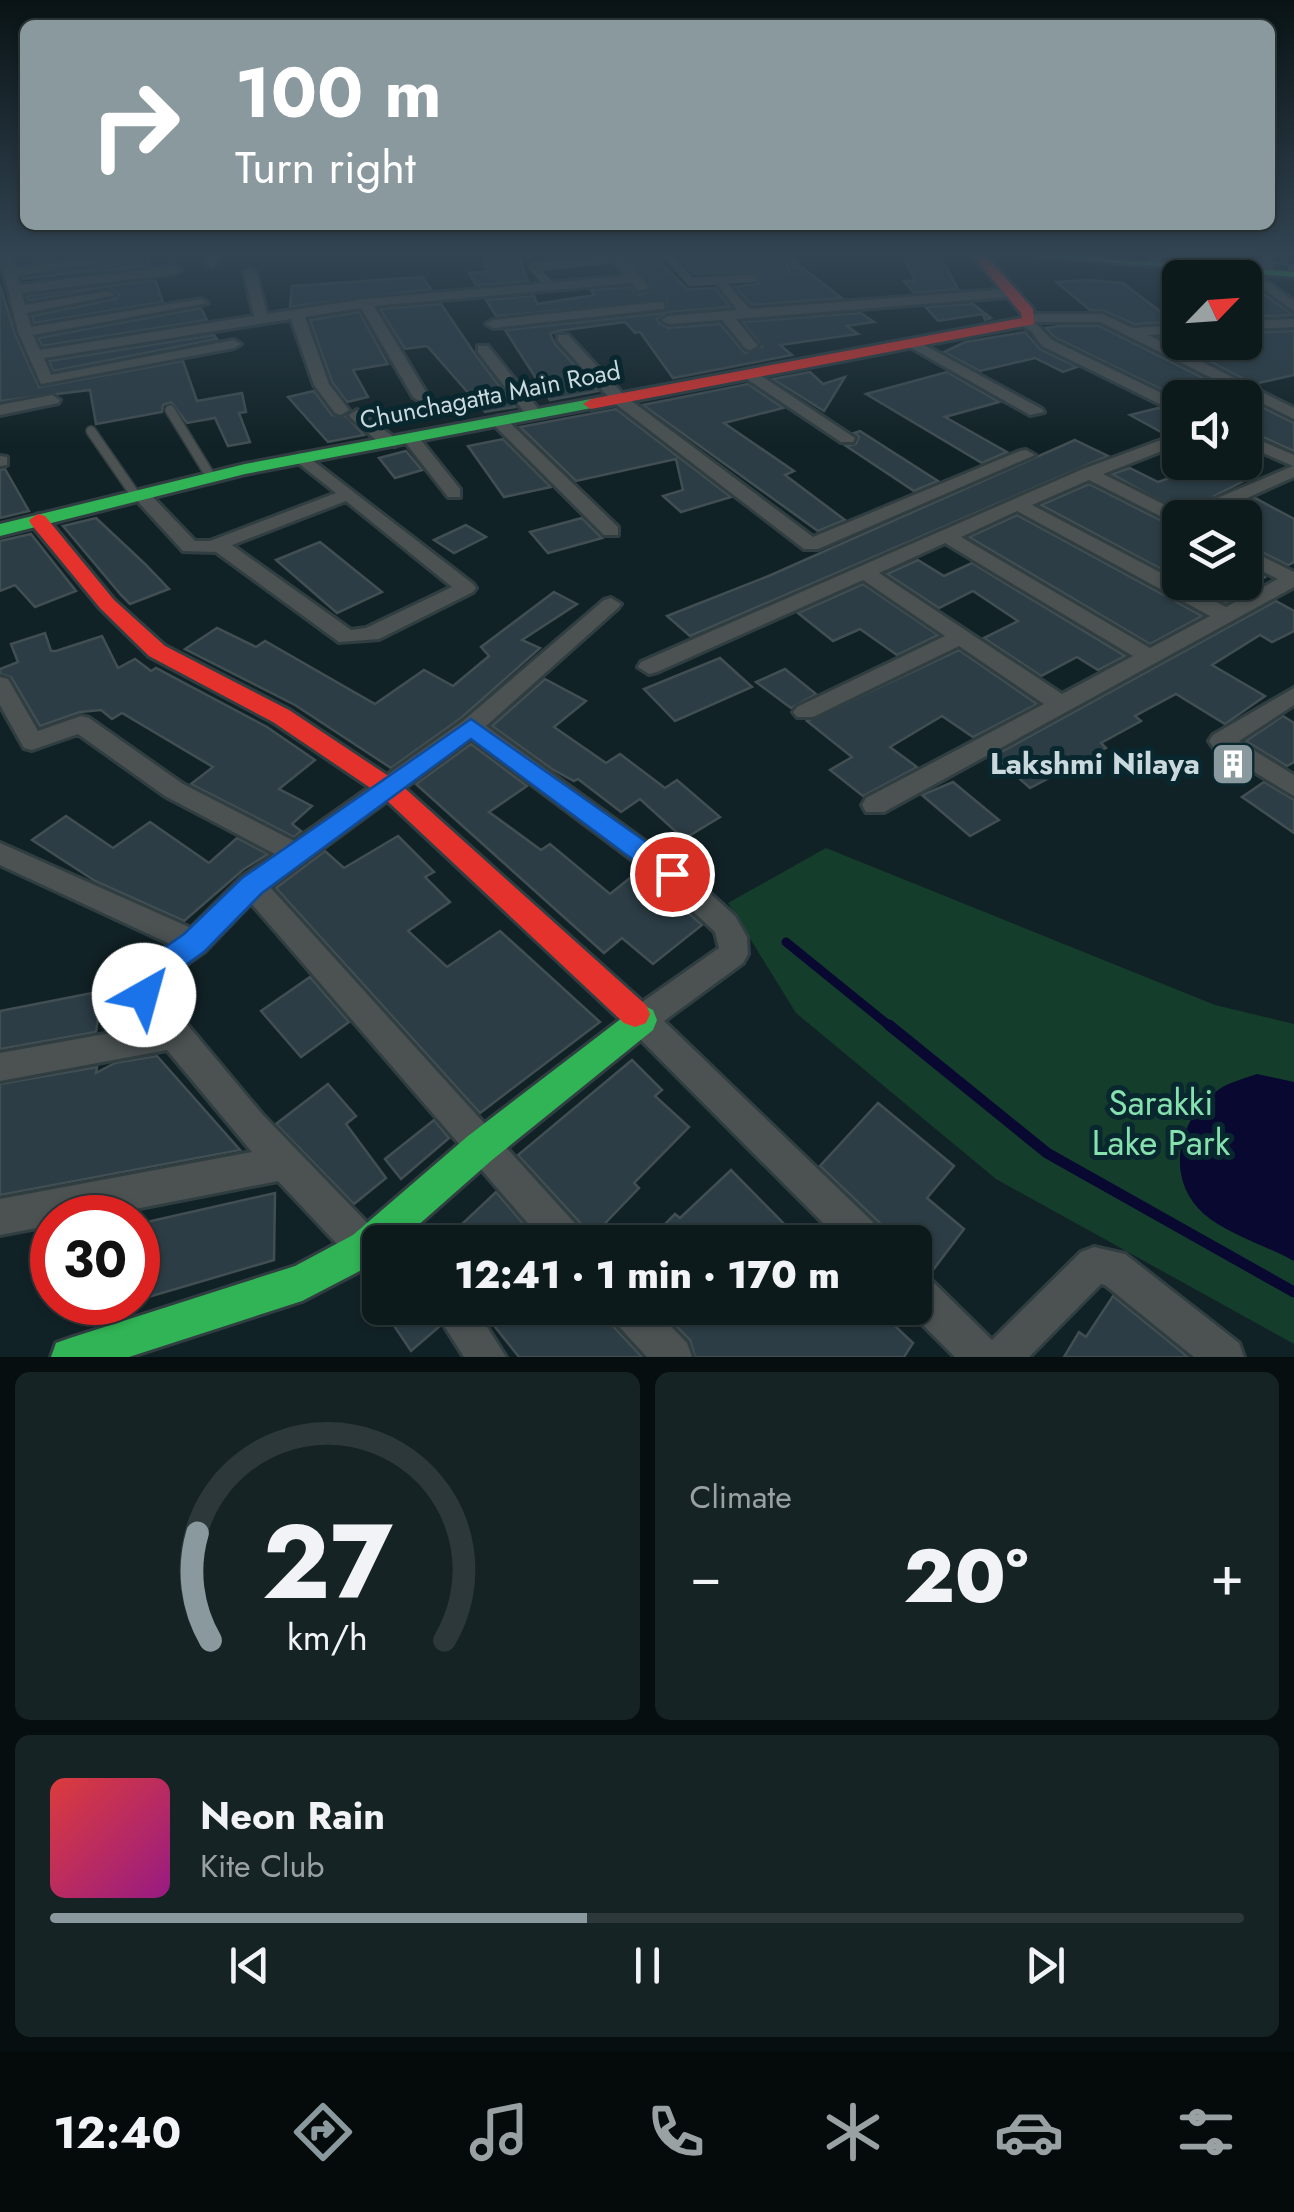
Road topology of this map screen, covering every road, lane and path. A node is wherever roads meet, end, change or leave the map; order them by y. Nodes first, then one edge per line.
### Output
1 (22, 319) edge
2 (101, 319) edge
3 (241, 319) edge
4 (299, 319) edge
5 (375, 319) edge
6 (536, 319) edge
7 (676, 319) edge
8 (729, 319) edge
9 (1057, 319) edge
10 (1103, 319) edge
11 (668, 320) joint
12 (1027, 321) junction
13 (1262, 322) edge
14 (1294, 323) edge
15 (493, 324) dead end
16 (1162, 329) edge
17 (25, 332) junction
18 (1130, 332) junction
19 (563, 338) dead end
20 (680, 340) dead end
21 (234, 344) dead end
22 (913, 344) junction
23 (751, 346) dead end
24 (1162, 348) edge
25 (483, 349) dead end
26 (35, 355) junction
27 (1186, 360) edge
28 (749, 374) junction
29 (46, 381) junction
30 (421, 397) dead end
31 (619, 399) junction
32 (1162, 399) edge
33 (0, 410) edge
34 (170, 410) dead end
35 (1036, 412) dead end
36 (534, 414) junction
37 (1294, 414) edge
38 (498, 421) junction
39 (91, 431) dead end
40 (847, 438) dead end
41 (399, 440) junction
42 (1162, 445) edge
43 (1262, 447) edge
44 (1026, 456) dead end
45 (302, 458) junction
46 (1294, 462) edge
47 (1294, 471) edge
48 (1089, 473) junction
49 (211, 477) junction
50 (454, 492) dead end
51 (349, 494) junction
52 (138, 495) junction
53 (1225, 500) edge
54 (1018, 504) junction
55 (1162, 511) edge
56 (38, 520) junction
57 (0, 530) edge
58 (610, 530) dead end
59 (948, 537) junction
60 (213, 546) junction
61 (1262, 563) edge
62 (865, 573) junction
63 (1294, 579) edge
64 (610, 604) dead end
65 (1226, 616) junction
66 (960, 637) junction
67 (1150, 658) junction
68 (649, 666) dead end
69 (0, 684) edge
70 (1294, 695) edge
71 (1062, 705) junction
72 (805, 712) dead end
73 (471, 727) junction
74 (390, 788) junction
75 (1294, 788) edge
76 (875, 806) dead end
77 (294, 852) junction
78 (0, 853) edge
79 (252, 885) junction
80 (195, 943) junction
81 (642, 1020) junction
82 (173, 1036) junction
83 (0, 1067) edge
84 (480, 1148) junction
85 (283, 1163) junction
86 (0, 1218) edge
87 (406, 1225) edge
88 (551, 1225) edge
89 (850, 1225) edge
90 (362, 1244) edge
91 (362, 1250) edge
92 (932, 1307) edge
93 (464, 1325) edge
94 (643, 1325) edge
95 (70, 1357) edge
96 (487, 1357) edge
97 (673, 1357) edge
98 (982, 1357) edge
99 (1002, 1357) edge
100 (1225, 1357) edge

1 - 17 street
2 - 17 street
3 - 26 street
4 - 41 street
5 - 30 street
6 - 15 street
7 - 11 street
8 - 23 street
9 - 12 street
10 - 18 street
11 - 20 street
12 - 22 main road, Chunchagatta Main Road
12 - 32 street
13 - 14 street
16 - 18 street
17 - 26 street
18 - 24 street
19 - 31 street
21 - 29 street
22 - 28 main road, Chunchagatta Main Road
22 - 35 street
25 - 36 street
26 - 29 street
27 - 37 street
28 - 31 main road, Chunchagatta Main Road
28 - 40 street
29 - 33 street
31 - 36 main road, Chunchagatta Main Road
31 - 44 street
34 - 49 lane
36 - 38 main road, Chunchagatta Main Road
38 - 41 main road, Chunchagatta Main Road
38 - 58 street
39 - 52 lane
41 - 45 main road, Chunchagatta Main Road
41 - 50 street
42 - 48 street
43 - 46 street
45 - 49 main road, Chunchagatta Main Road
45 - 51 street
47 - 53 street
48 - 54 street
48 - 55 street
49 - 52 main road, Chunchagatta Main Road
51 - 60 street
51 - 60 street
52 - 56 main road, Chunchagatta Main Road
52 - 60 street
54 - 59 street
54 - 65 street
56 - 57 main road, Chunchagatta Main Road
56 - 74 main road
59 - 62 street
59 - 67 street
61 - 63 street
62 - 66 street
62 - 68 street
63 - 65 street
64 - 73 street
65 - 67 street
66 - 71 street
66 - 72 street
67 - 71 street
69 - 77 street
70 - 75 street
71 - 76 street
73 - 74 street
73 - 81 street
74 - 77 street
74 - 81 main road
77 - 79 street
78 - 80 street
79 - 80 street
79 - 84 street
80 - 82 street
81 - 84 main road
81 - 89 street
82 - 83 street
82 - 85 street
84 - 87 main road
84 - 88 street
85 - 86 street
85 - 90 street
91 - 95 main road
92 - 98 street
93 - 96 street
94 - 97 street
99 - 100 street

